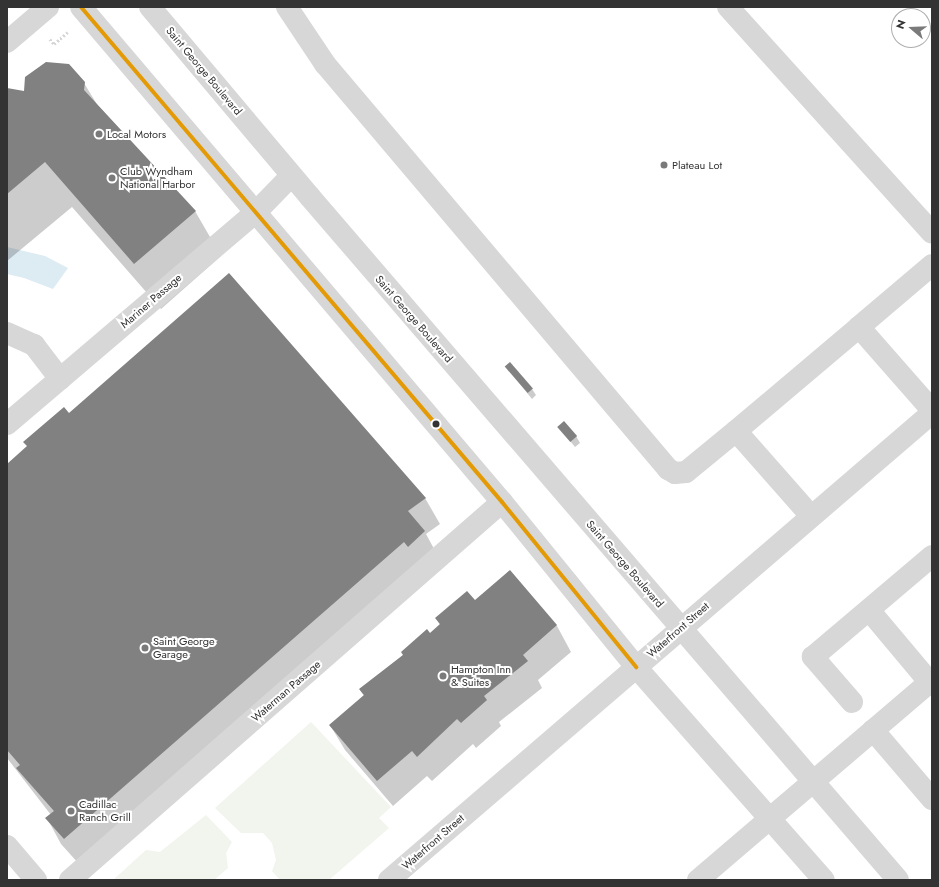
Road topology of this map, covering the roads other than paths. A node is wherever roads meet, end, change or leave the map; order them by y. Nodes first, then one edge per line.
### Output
1 (48, 7) edge
2 (81, 7) edge
3 (150, 7) edge
4 (286, 7) edge
5 (728, 7) edge
6 (7, 42) edge
7 (291, 176) junction
8 (256, 210) junction
9 (930, 226) edge
10 (932, 265) edge
11 (859, 327) junction
12 (7, 333) edge
13 (60, 379) junction
14 (932, 412) edge
15 (7, 424) edge
16 (736, 431) junction
17 (502, 502) junction
18 (811, 516) junction
19 (932, 556) edge
20 (869, 610) junction
21 (681, 627) junction
22 (636, 667) junction
23 (931, 683) edge
24 (852, 702) dead end
25 (873, 730) junction
26 (813, 781) junction
27 (932, 799) edge
28 (770, 818) junction
29 (7, 846) edge
30 (36, 880) edge
31 (70, 880) edge
32 (389, 880) edge
33 (698, 880) edge
34 (824, 880) edge
35 (898, 880) edge

1 - 6 street
2 - 8 street
3 - 7 street, Saint George Boulevard
4 - 16 street
5 - 9 street
7 - 8 street, Mariner Passage
7 - 21 street, Saint George Boulevard
8 - 13 street, Mariner Passage
8 - 17 street
10 - 11 street
11 - 14 street
11 - 16 street
12 - 13 street
13 - 15 street, Mariner Passage
14 - 18 street, Waterfront Street
16 - 18 street
17 - 22 street
17 - 31 street, Waterman Passage
18 - 21 street, Waterfront Street
19 - 20 street
20 - 23 street
20 - 24 street
21 - 22 street, Waterfront Street
21 - 26 street, Saint George Boulevard
22 - 28 street
22 - 32 street, Waterfront Street
23 - 25 street
25 - 26 street
25 - 27 street
26 - 28 street
26 - 35 street, Saint George Boulevard
28 - 33 street
28 - 34 street
29 - 30 street

